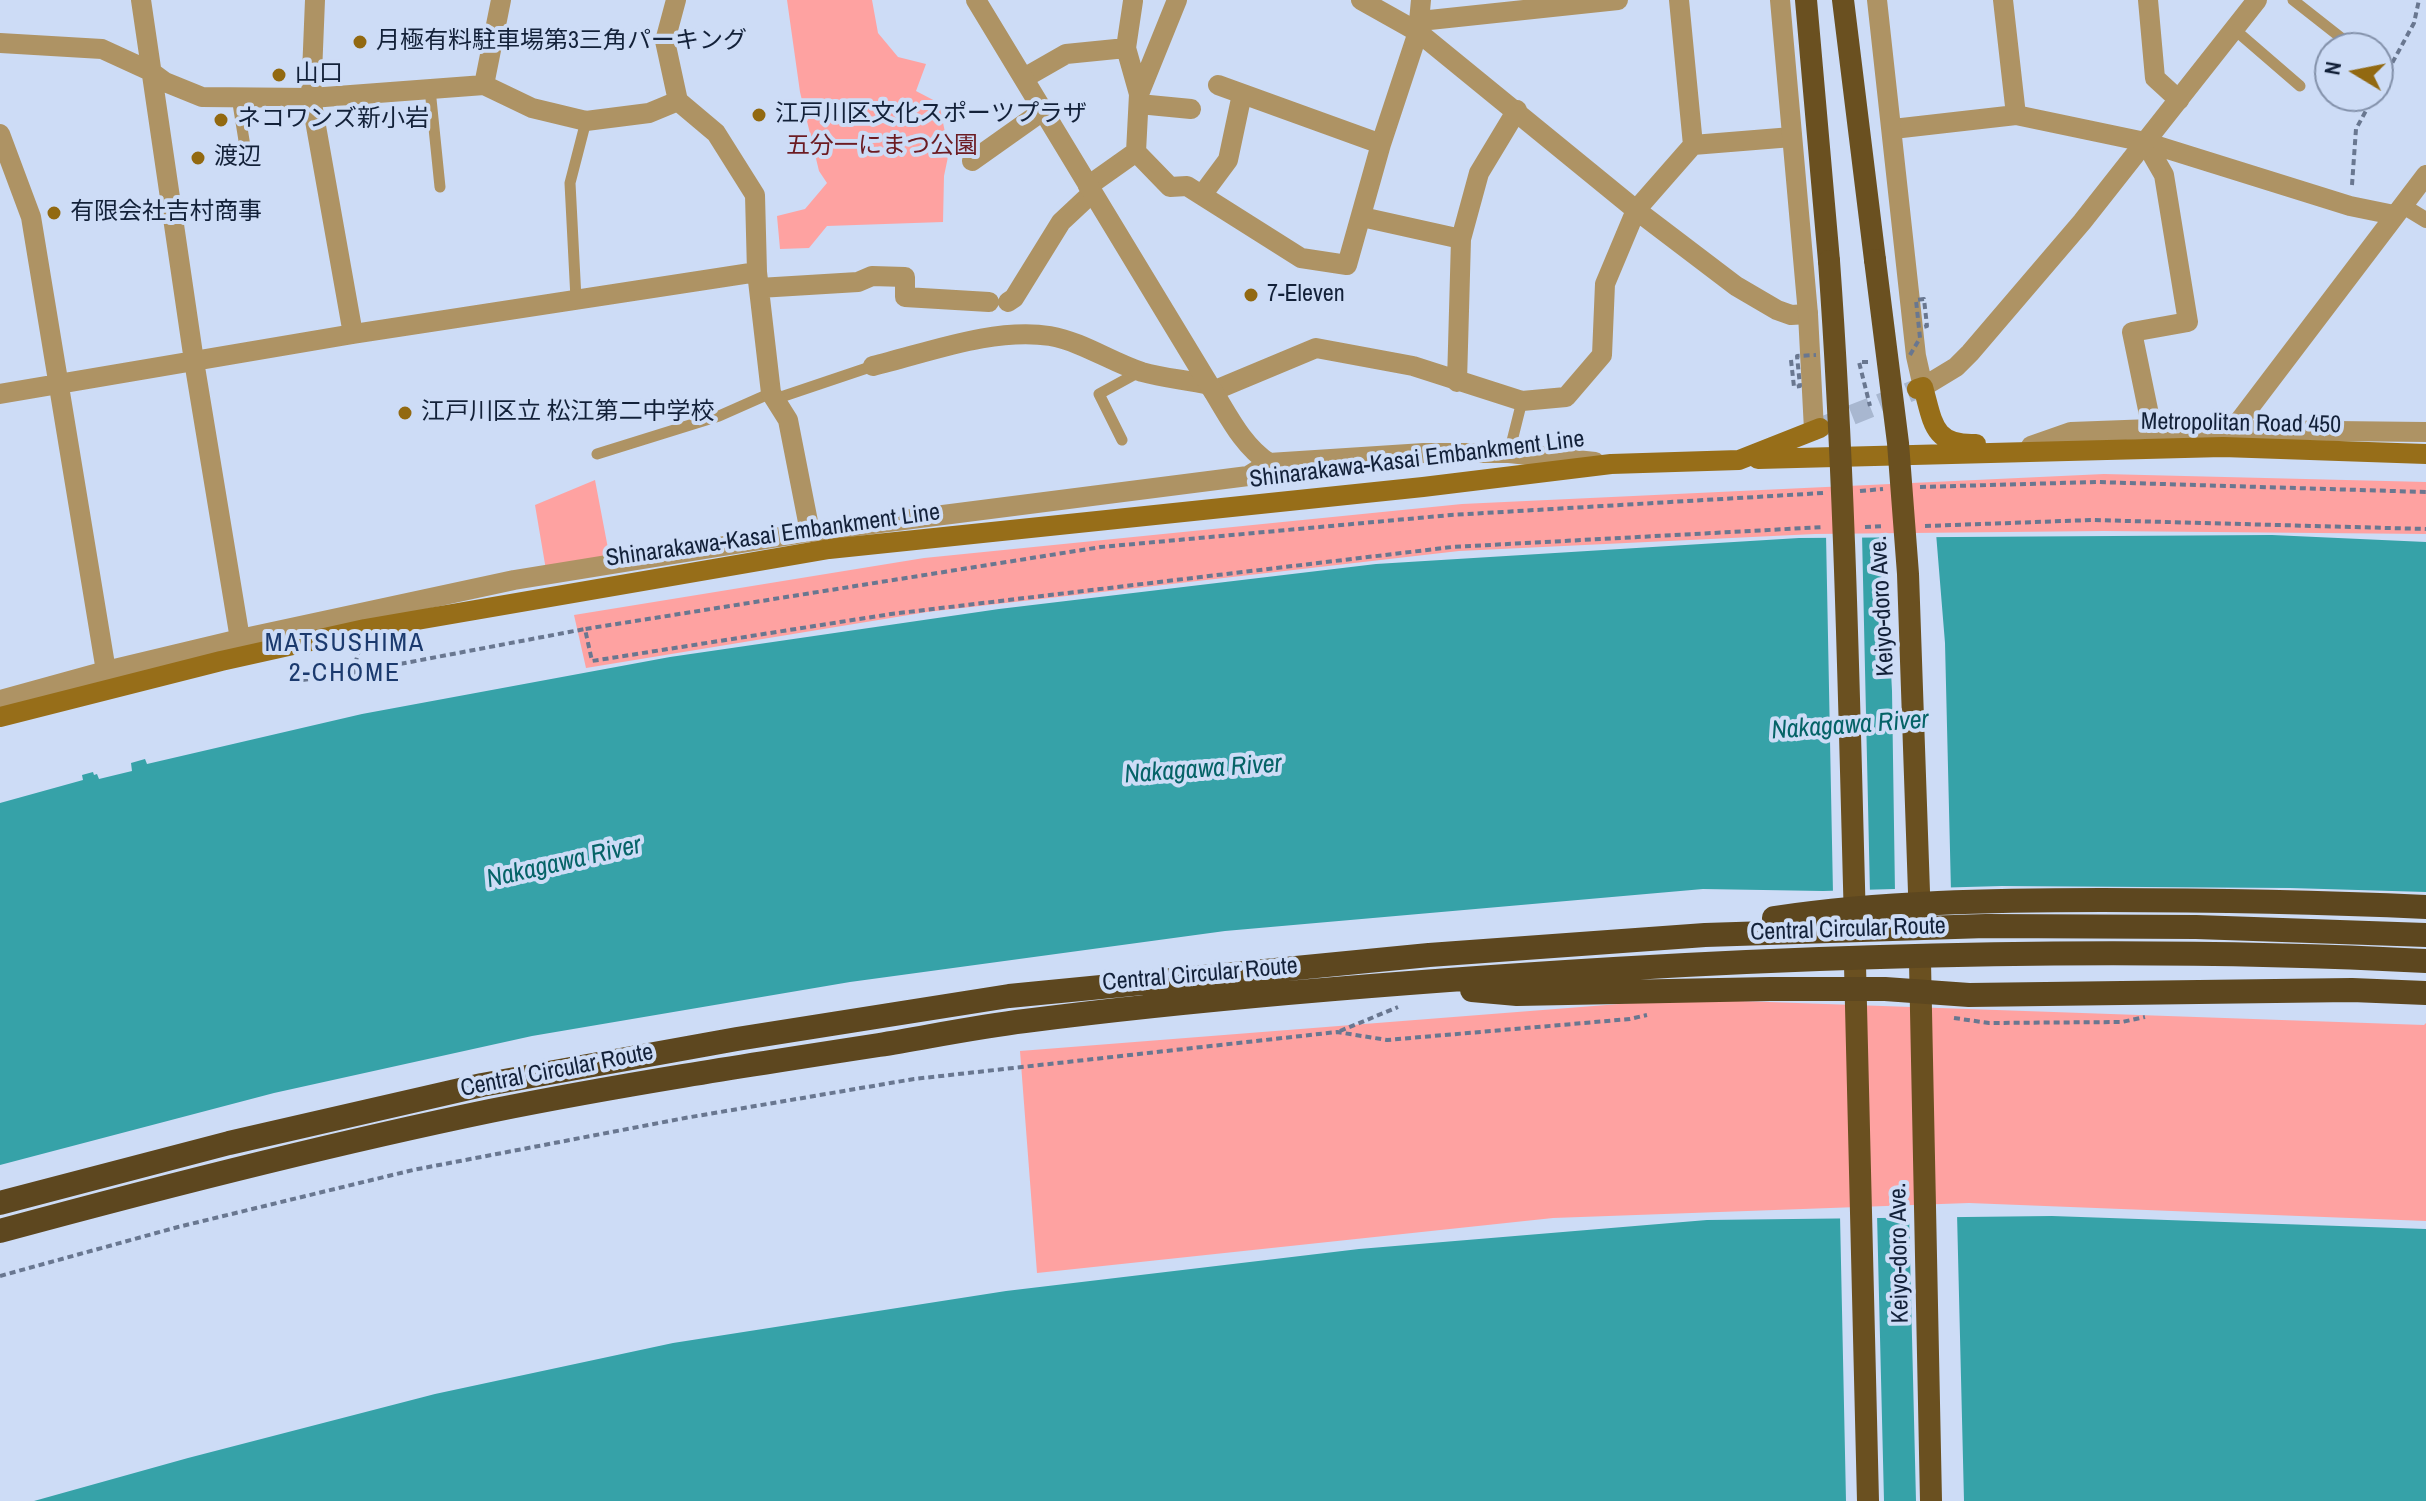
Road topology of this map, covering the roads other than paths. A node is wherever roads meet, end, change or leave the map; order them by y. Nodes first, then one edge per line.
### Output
1 (141, 0) edge
2 (315, 0) edge
3 (501, 0) edge
4 (676, 0) edge
5 (976, 0) edge
6 (1177, 0) edge
7 (1361, 0) edge
8 (1618, 0) edge
9 (1679, 0) edge
10 (1780, 0) edge
11 (1806, 0) edge
12 (1843, 0) edge
13 (1877, 0) edge
14 (2003, 0) edge
15 (2148, 0) edge
16 (2257, 0) edge
17 (2293, 0) edge
18 (1133, 1) edge
19 (1420, 18) edge
20 (2234, 29) junction
21 (2334, 32) edge
22 (0, 43) edge
23 (1126, 48) junction
24 (150, 71) junction
25 (1024, 78) junction
26 (484, 85) junction
27 (1218, 85) dead end
28 (2300, 86) dead end
29 (430, 89) junction
30 (1242, 94) junction
31 (237, 97) junction
32 (311, 98) junction
33 (1139, 99) junction
34 (2179, 100) junction
35 (678, 101) junction
36 (1191, 109) dead end
37 (1044, 110) junction
38 (1517, 110) junction
39 (2016, 115) junction
40 (586, 121) junction
41 (1893, 129) junction
42 (0, 134) edge
43 (1792, 137) junction
44 (2145, 142) junction
45 (1381, 144) junction
46 (1693, 145) junction
47 (1136, 152) junction
48 (247, 159) dead end
49 (972, 161) dead end
50 (2426, 175) edge
51 (440, 187) dead end
52 (1090, 189) junction
53 (1202, 195) junction
54 (2409, 205) edge
55 (1636, 210) junction
56 (1362, 217) junction
57 (2426, 220) edge
58 (1461, 239) junction
59 (758, 280) junction
60 (576, 299) junction
61 (1808, 314) junction
62 (353, 334) junction
63 (194, 361) junction
64 (873, 366) joint
65 (1141, 371) junction
66 (1457, 382) junction
67 (61, 383) junction
68 (1211, 388) junction
69 (1920, 388) junction
70 (0, 394) edge
71 (773, 396) junction
72 (1522, 401) junction
73 (2234, 428) junction
74 (1817, 429) joint
75 (2152, 429) junction
76 (2426, 432) edge
77 (1122, 440) dead end
78 (2031, 446) junction
79 (2055, 451) junction
80 (1509, 453) junction
81 (597, 454) dead end
82 (2426, 454) edge
83 (1739, 460) junction
84 (1269, 463) junction
85 (1611, 464) junction
86 (810, 532) junction
87 (364, 622) junction
88 (240, 639) junction
89 (106, 671) junction
90 (0, 700) edge
91 (0, 717) edge
92 (2426, 907) edge
93 (1705, 935) junction
94 (2426, 935) edge
95 (2426, 961) edge
96 (1410, 983) junction
97 (2426, 993) edge
98 (0, 1203) edge
99 (0, 1231) edge
100 (1868, 1501) edge
101 (1931, 1501) edge

1 - 24 street
2 - 32 street
3 - 26 street
4 - 35 street
5 - 25 street
6 - 33 street
7 - 19 street
8 - 19 street
9 - 46 street
10 - 43 street
11 - 100 highway, Keiyo-doro Ave., bridge
12 - 101 highway, Keiyo-doro Ave., bridge
13 - 41 street
14 - 39 street
15 - 34 street
16 - 20 street
17 - 21 lane
18 - 23 street
19 - 38 street
19 - 45 street
20 - 28 lane
20 - 34 street
22 - 24 street
23 - 25 street
23 - 33 street
24 - 31 street
24 - 63 street
25 - 37 street
26 - 29 street
26 - 40 street
27 - 30 street
29 - 32 street
29 - 51 lane
30 - 45 street
30 - 53 street
31 - 32 street
31 - 48 lane
32 - 62 street
33 - 36 street
33 - 47 street
34 - 44 street
35 - 40 street
35 - 59 street
37 - 49 street
37 - 52 street
38 - 55 street
38 - 58 street
39 - 41 street
39 - 44 street
40 - 60 lane
41 - 69 street
42 - 67 street
43 - 46 street
43 - 61 street
44 - 54 street
44 - 69 street
44 - 75 street
45 - 56 street
46 - 55 street
47 - 52 street
47 - 53 street
50 - 54 street
52 - 59 street
52 - 68 street
53 - 56 street
54 - 57 street
54 - 73 street
55 - 61 street
55 - 72 street
56 - 58 street
58 - 66 street
59 - 60 street
59 - 71 street
60 - 62 street
61 - 74 street
62 - 63 street
63 - 67 street
63 - 88 street
64 - 65 street
64 - 71 lane
65 - 68 street
65 - 77 lane
66 - 68 street
66 - 72 street
67 - 70 street
67 - 89 street
68 - 84 street
69 - 78 main road, Metropolitan Road 450
71 - 81 lane
71 - 86 street
72 - 80 lane
73 - 75 street
73 - 76 street
74 - 83 main road, Metropolitan Road 450
75 - 78 street
78 - 79 main road, Metropolitan Road 450
79 - 82 main road, Metropolitan Road 450
79 - 83 main road, Metropolitan Road 450
80 - 84 street
80 - 85 street
83 - 85 main road, Metropolitan Road 450
84 - 86 street
85 - 87 main road, Shinarakawa-Kasai Embankment Line
86 - 87 street
87 - 88 street
87 - 91 main road, Shinarakawa-Kasai Embankment Line
88 - 89 street
89 - 90 street
92 - 93 highway, bridge
93 - 94 highway, Central Circular Route, bridge
93 - 98 highway, Central Circular Route, bridge
95 - 96 highway, Central Circular Route, bridge
96 - 97 highway, bridge
96 - 99 highway, Central Circular Route, bridge

